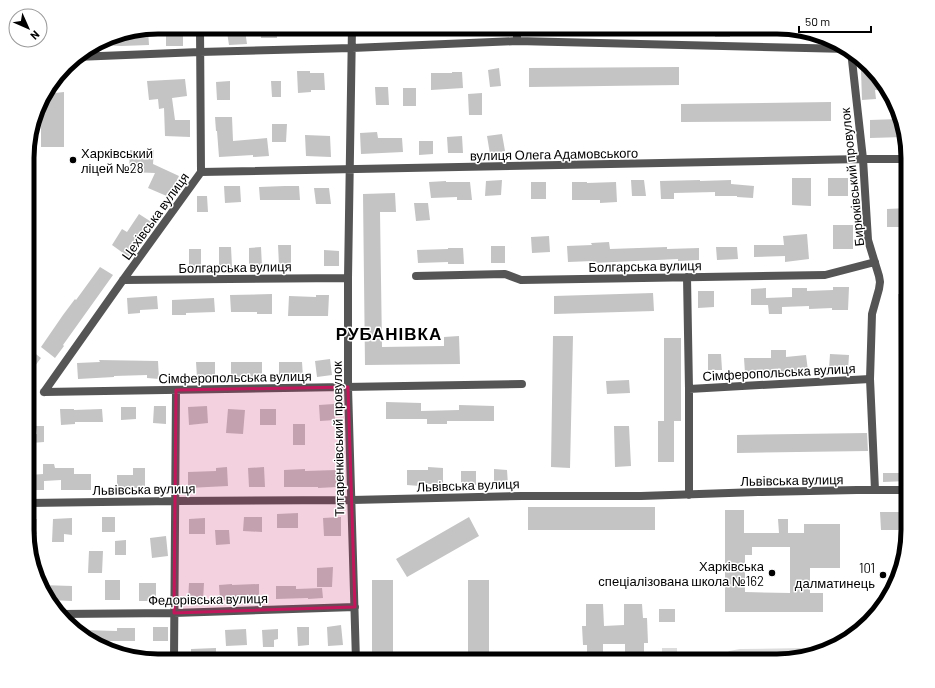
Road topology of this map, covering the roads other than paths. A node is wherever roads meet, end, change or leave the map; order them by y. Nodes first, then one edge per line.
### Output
1 (200, 34) edge
2 (352, 34) edge
3 (518, 34) edge
4 (518, 41) junction
5 (352, 48) junction
6 (836, 50) edge
7 (200, 52) junction
8 (88, 57) edge
9 (851, 59) edge
10 (863, 159) junction
11 (901, 159) edge
12 (349, 170) junction
13 (201, 172) junction
14 (875, 262) junction
15 (416, 276) dead end
16 (687, 277) junction
17 (348, 278) junction
18 (123, 280) junction
19 (870, 379) junction
20 (522, 384) dead end
21 (348, 387) junction
22 (689, 389) junction
23 (176, 390) junction
24 (44, 392) joint
25 (875, 490) junction
26 (901, 490) edge
27 (689, 495) junction
28 (352, 500) junction
29 (175, 501) junction
30 (34, 503) edge
31 (355, 608) junction
32 (174, 612) junction
33 (67, 614) edge
34 (174, 654) edge
35 (356, 654) edge

1 - 7 street, Цехівська вулиця
2 - 5 street, Титаренківський провулок
3 - 4 street
4 - 5 street
4 - 6 street
5 - 7 street
5 - 12 street, Титаренківський провулок
7 - 8 street
7 - 13 street, Цехівська вулиця
9 - 10 street, Бирюківський провулок
10 - 11 street, вулиця Олега Адамовського
10 - 12 street, вулиця Олега Адамовського
10 - 14 street, Бирюківський провулок
12 - 13 street, вулиця Олега Адамовського
12 - 17 street, Титаренківський провулок
13 - 18 street, Цехівська вулиця
14 - 16 street, Болгарська вулиця
14 - 19 street, Бирюківський провулок
15 - 16 street, Болгарська вулиця
16 - 22 street
17 - 18 street, Болгарська вулиця
17 - 21 street, Титаренківський провулок
18 - 24 street, Цехівська вулиця
19 - 22 street, Сімферопольська вулиця
19 - 25 street, Бирюківський провулок
20 - 21 street, Сімферопольська вулиця
21 - 23 street, Сімферопольська вулиця
21 - 28 street, Титаренківський провулок
22 - 27 street
23 - 24 street, Сімферопольська вулиця
23 - 29 street
25 - 26 street, Львівська вулиця
25 - 27 street, Львівська вулиця
27 - 28 street, Львівська вулиця
28 - 29 street, Львівська вулиця
28 - 31 street, Титаренківський провулок
29 - 30 street, Львівська вулиця
29 - 32 street
31 - 32 street, Федорівська вулиця
31 - 35 street, Титаренківський провулок
32 - 33 street, Федорівська вулиця
32 - 34 street

